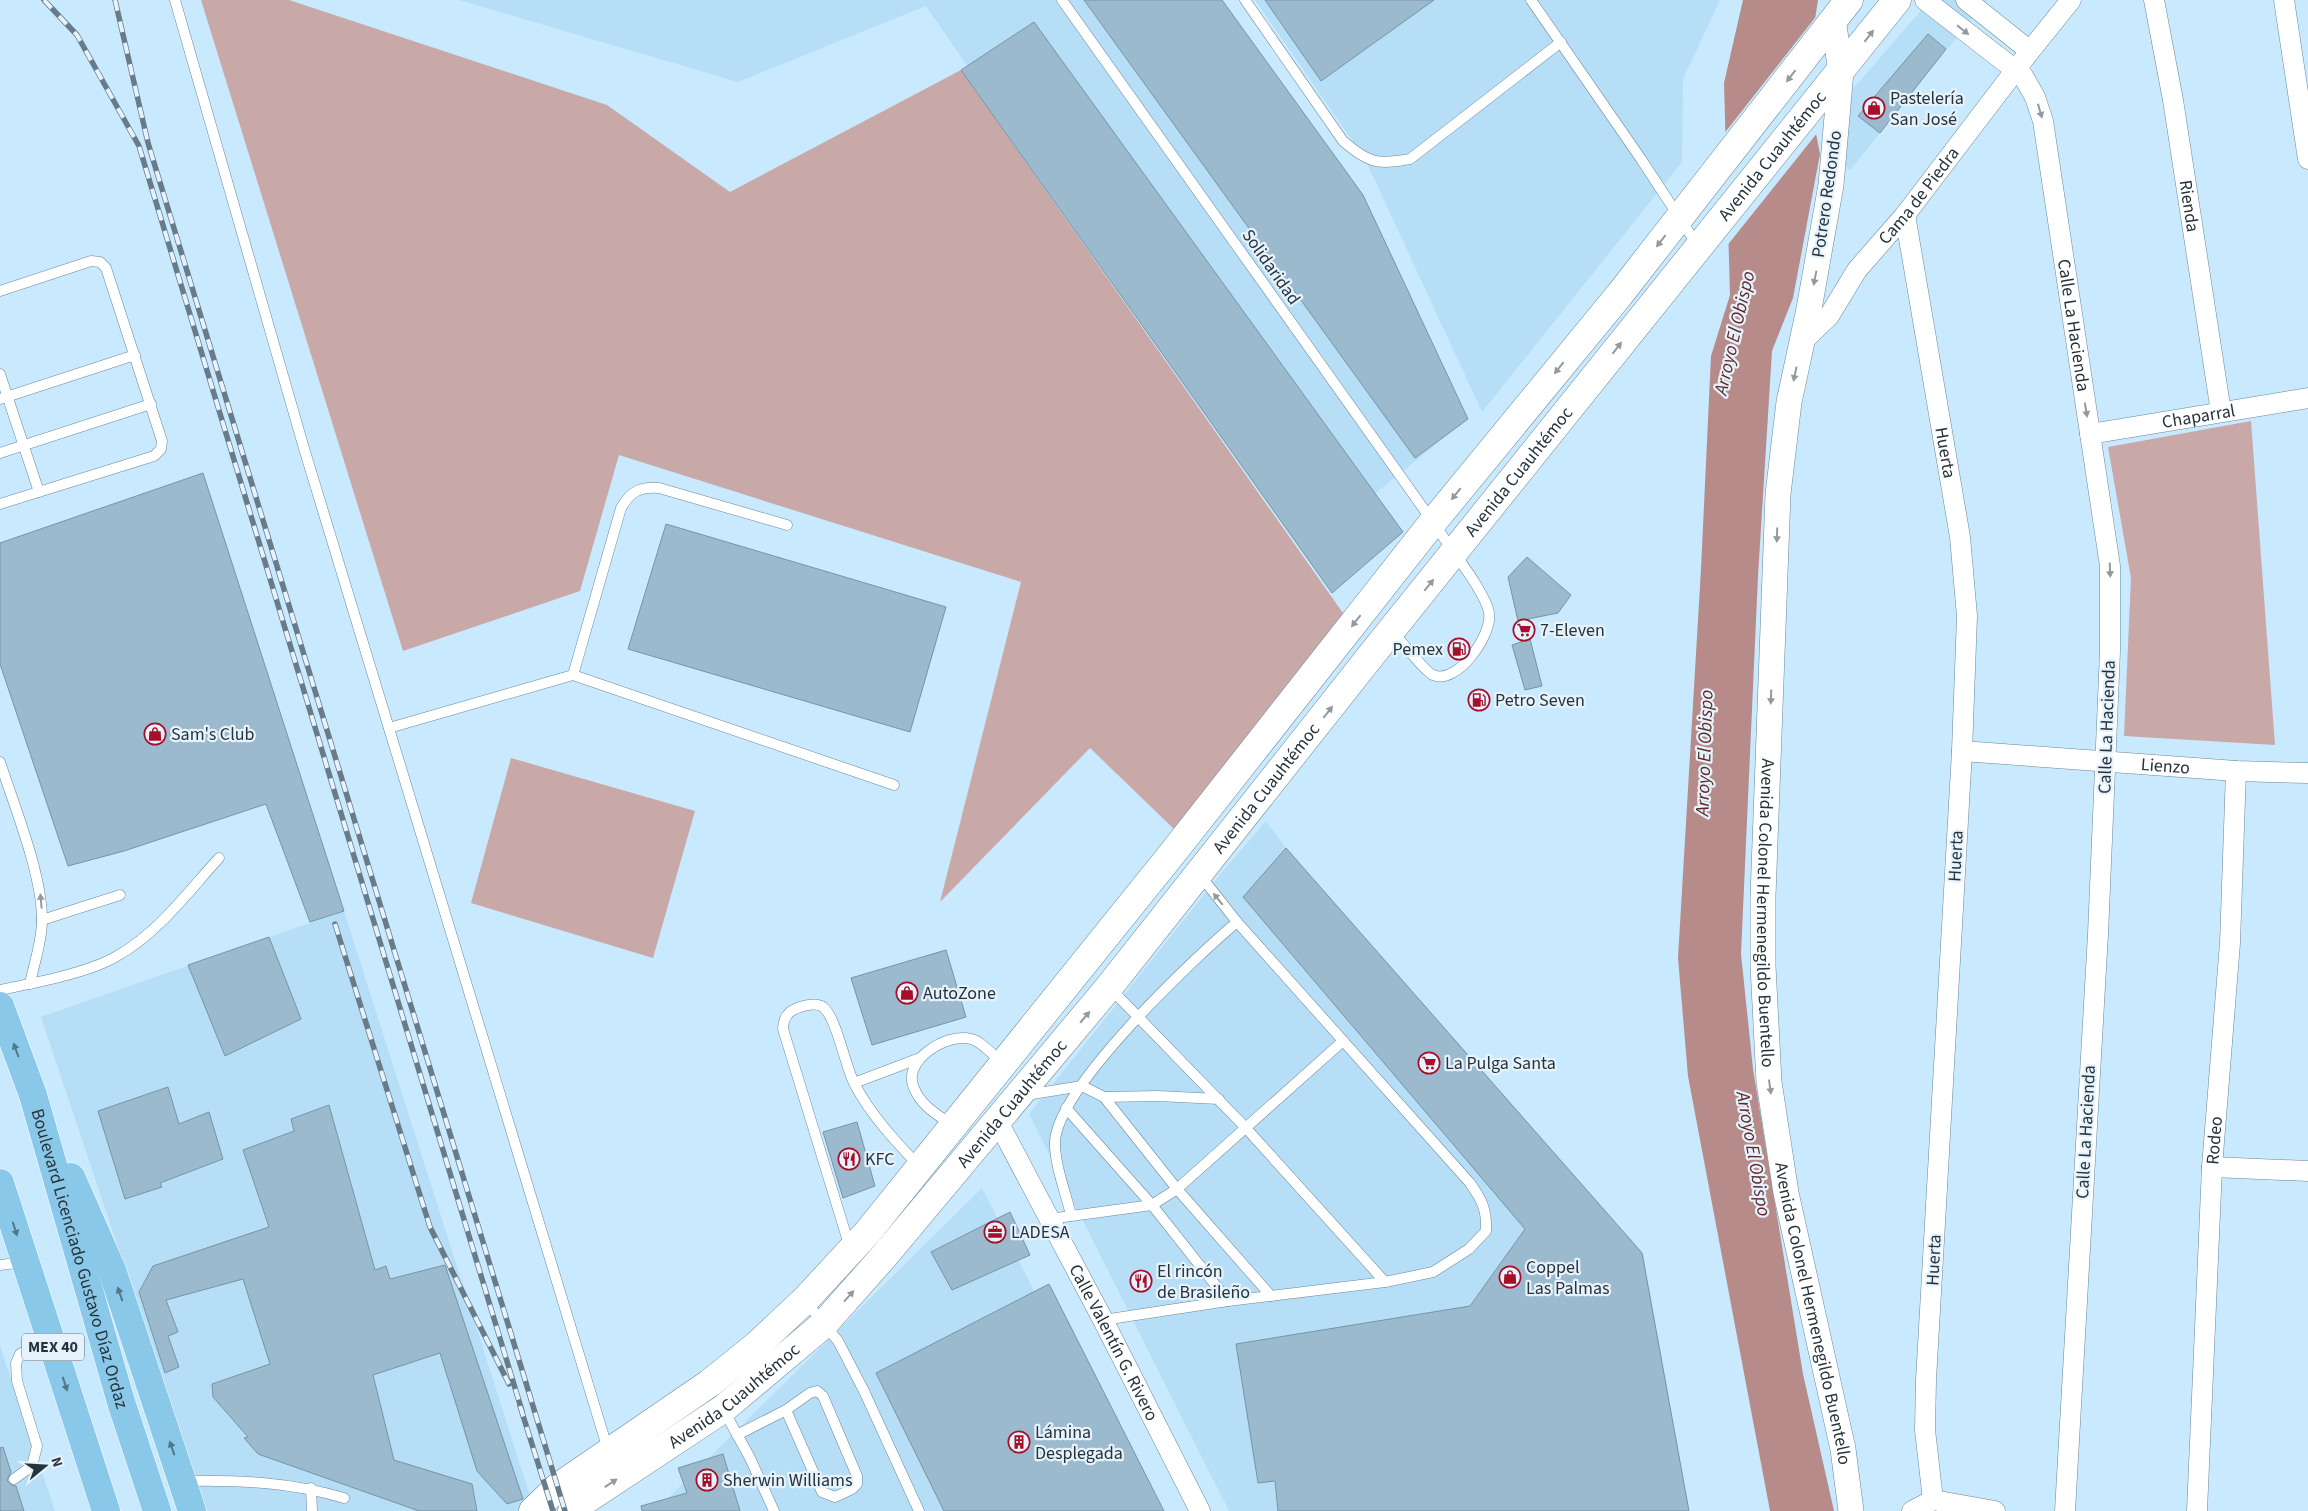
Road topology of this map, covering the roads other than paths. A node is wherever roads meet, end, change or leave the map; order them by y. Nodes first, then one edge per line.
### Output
1 (175, 0) edge
2 (1062, 0) edge
3 (1245, 0) edge
4 (1531, 0) edge
5 (1897, 0) edge
6 (1925, 0) edge
7 (1966, 0) edge
8 (2071, 0) edge
9 (2154, 0) edge
10 (2284, 0) edge
11 (1834, 19) edge
12 (1561, 42) junction
13 (2030, 51) junction
14 (2302, 69) edge
15 (2015, 70) junction
16 (1834, 80) junction
17 (2308, 159) edge
18 (1685, 211) junction
19 (1905, 215) junction
20 (1705, 239) junction
21 (0, 291) edge
22 (1819, 313) junction
23 (134, 355) junction
24 (0, 374) edge
25 (4, 398) edge
26 (2308, 398) edge
27 (151, 404) junction
28 (2221, 412) junction
29 (2090, 434) junction
30 (24, 446) junction
31 (0, 453) edge
32 (39, 492) junction
33 (0, 504) edge
34 (1433, 522) junction
35 (787, 525) dead end
36 (1454, 554) junction
37 (1392, 630) junction
38 (573, 675) junction
39 (389, 728) junction
40 (1962, 750) junction
41 (2106, 760) junction
42 (0, 762) edge
43 (2236, 771) junction
44 (2308, 773) edge
45 (894, 785) dead end
46 (219, 858) dead end
47 (1200, 875) junction
48 (120, 895) dead end
49 (42, 920) junction
50 (1237, 922) junction
51 (30, 984) junction
52 (1109, 987) junction
53 (0, 990) edge
54 (0, 1006) edge
55 (1138, 1018) junction
56 (1024, 1036) junction
57 (1343, 1041) junction
58 (920, 1058) junction
59 (1002, 1063) junction
60 (854, 1083) junction
61 (1082, 1086) junction
62 (32, 1095) junction
63 (1020, 1096) junction
64 (1104, 1097) junction
65 (1219, 1099) junction
66 (1066, 1108) junction
67 (998, 1122) junction
68 (953, 1126) junction
69 (1245, 1127) junction
70 (920, 1167) junction
71 (2212, 1167) junction
72 (2308, 1171) edge
73 (0, 1183) edge
74 (1177, 1190) junction
75 (1152, 1205) junction
76 (1071, 1216) junction
77 (1049, 1219) junction
78 (850, 1250) junction
79 (13, 1263) edge
80 (1385, 1282) junction
81 (1271, 1296) junction
82 (804, 1300) junction
83 (1228, 1301) junction
84 (1103, 1320) junction
85 (824, 1324) junction
86 (50, 1338) junction
87 (757, 1345) junction
88 (774, 1367) junction
89 (716, 1396) junction
90 (786, 1410) junction
91 (737, 1435) junction
92 (609, 1451) junction
93 (574, 1476) junction
94 (14, 1479) dead end
95 (183, 1481) junction
96 (311, 1488) junction
97 (344, 1498) dead end
98 (1933, 1500) junction
99 (581, 1508) edge
100 (106, 1511) edge
101 (157, 1511) edge
102 (192, 1511) edge
103 (312, 1511) edge
104 (533, 1511) edge
105 (774, 1511) edge
106 (919, 1511) edge
107 (1200, 1511) edge
108 (1852, 1511) edge
109 (1912, 1511) edge
110 (1995, 1511) edge
111 (2065, 1511) edge
112 (2197, 1511) edge

1 - 39 lane
2 - 34 lane, Solidaridad
3 - 12 lane
4 - 12 lane
16 -> 5 main road, Avenida Cuauhtémoc
6 -> 15 street, Calle La Hacienda
7 - 13 street
8 - 13 street, Cama de Piedra
9 - 28 street, Rienda
10 - 14 street
11 - 16 street, Potrero Redondo
11 -> 18 main road, Avenida Cuauhtémoc
12 - 18 lane
13 - 15 street, Cama de Piedra
14 - 17 street
15 - 19 street, Cama de Piedra
15 -> 29 street, Calle La Hacienda
16 - 20 main road, Avenida Cuauhtémoc
16 -> 22 street, Potrero Redondo
18 - 20 lane
18 -> 34 main road, Avenida Cuauhtémoc
19 - 22 street, Cama de Piedra
19 - 40 street, Huerta
36 -> 20 main road, Avenida Cuauhtémoc
21 - 23 lane
22 -> 108 street, Avenida Colonel Hermenegildo Buentello
23 - 25 lane
23 - 27 lane
24 - 25 lane
25 - 30 lane
26 - 28 street, Chaparral
27 - 30 lane
27 - 32 lane
28 - 29 street, Chaparral
29 -> 41 street, Calle La Hacienda
30 - 31 lane
30 - 32 lane
32 - 33 lane
34 - 36 lane, Solidaridad
34 -> 56 main road, Avenida Cuauhtémoc
35 - 38 lane
37 -> 36 main road, Avenida Cuauhtémoc
36 - 37 lane, Solidaridad
47 -> 37 main road, Avenida Cuauhtémoc
38 - 39 lane
38 - 45 lane
39 - 92 lane
40 - 41 street, Lienzo
40 - 98 street, Huerta
41 - 43 street, Lienzo
41 - 111 street, Calle La Hacienda
49 -> 42 lane
43 - 44 street, Lienzo
43 - 71 street, Rodeo
46 - 51 lane
50 -> 47 lane
47 - 52 main road, Avenida Cuauhtémoc
48 - 49 lane
49 - 51 lane
50 - 55 lane
50 - 57 lane
51 - 53 lane
52 - 55 lane
63 -> 52 main road, Avenida Cuauhtémoc
62 -> 54 main road, Boulevard Licenciado Gustavo Díaz Ordaz / MEX 40
55 - 61 lane
55 - 65 lane
56 - 59 main road, Avenida Cuauhtémoc
56 - 67 main road
57 - 69 lane
57 - 80 lane
58 - 59 lane
58 - 60 lane
58 - 68 lane
59 - 68 main road, Avenida Cuauhtémoc
60 - 70 lane
60 - 78 lane
61 - 63 lane
61 - 64 lane
61 - 66 lane
95 -> 62 main road
62 - 101 main road, Boulevard Licenciado Gustavo Díaz Ordaz / MEX 40
63 - 67 main road, Avenida Cuauhtémoc
64 - 65 lane
64 - 74 lane
65 - 69 lane
66 - 75 lane
66 - 76 lane
67 - 70 main road
67 - 77 street, Calle Valentín G. Rivero
85 -> 67 main road, Avenida Cuauhtémoc
68 - 70 main road, Avenida Cuauhtémoc
69 - 74 lane
69 - 80 lane
70 - 78 main road, Avenida Cuauhtémoc
71 - 72 street
71 - 112 street, Rodeo
73 -> 79 main road, MEX 40
74 - 75 lane
74 - 81 lane
75 - 76 lane
75 - 83 lane
76 - 77 lane
77 - 84 street, Calle Valentín G. Rivero
78 - 82 main road, Avenida Cuauhtémoc
79 - 86 main road, MEX 40
80 - 81 lane
81 - 83 lane
82 - 85 lane
82 - 87 main road, Avenida Cuauhtémoc
83 - 84 lane
84 - 107 street, Calle Valentín G. Rivero
85 - 88 main road, Avenida Cuauhtémoc
85 - 106 lane
86 - 94 lane
86 -> 100 main road, MEX 40
87 - 88 main road
87 - 89 main road, Avenida Cuauhtémoc
88 - 89 main road, Avenida Cuauhtémoc
89 - 91 lane
89 - 92 main road, Avenida Cuauhtémoc
99 -> 89 main road, Avenida Cuauhtémoc
90 - 90 lane
90 - 91 lane
91 - 105 lane
92 - 93 main road, Avenida Cuauhtémoc
93 - 99 street
93 - 104 main road, Avenida Cuauhtémoc
95 - 96 lane
95 - 102 main road
96 - 97 lane
96 - 103 lane
98 - 109 street
98 - 110 street

